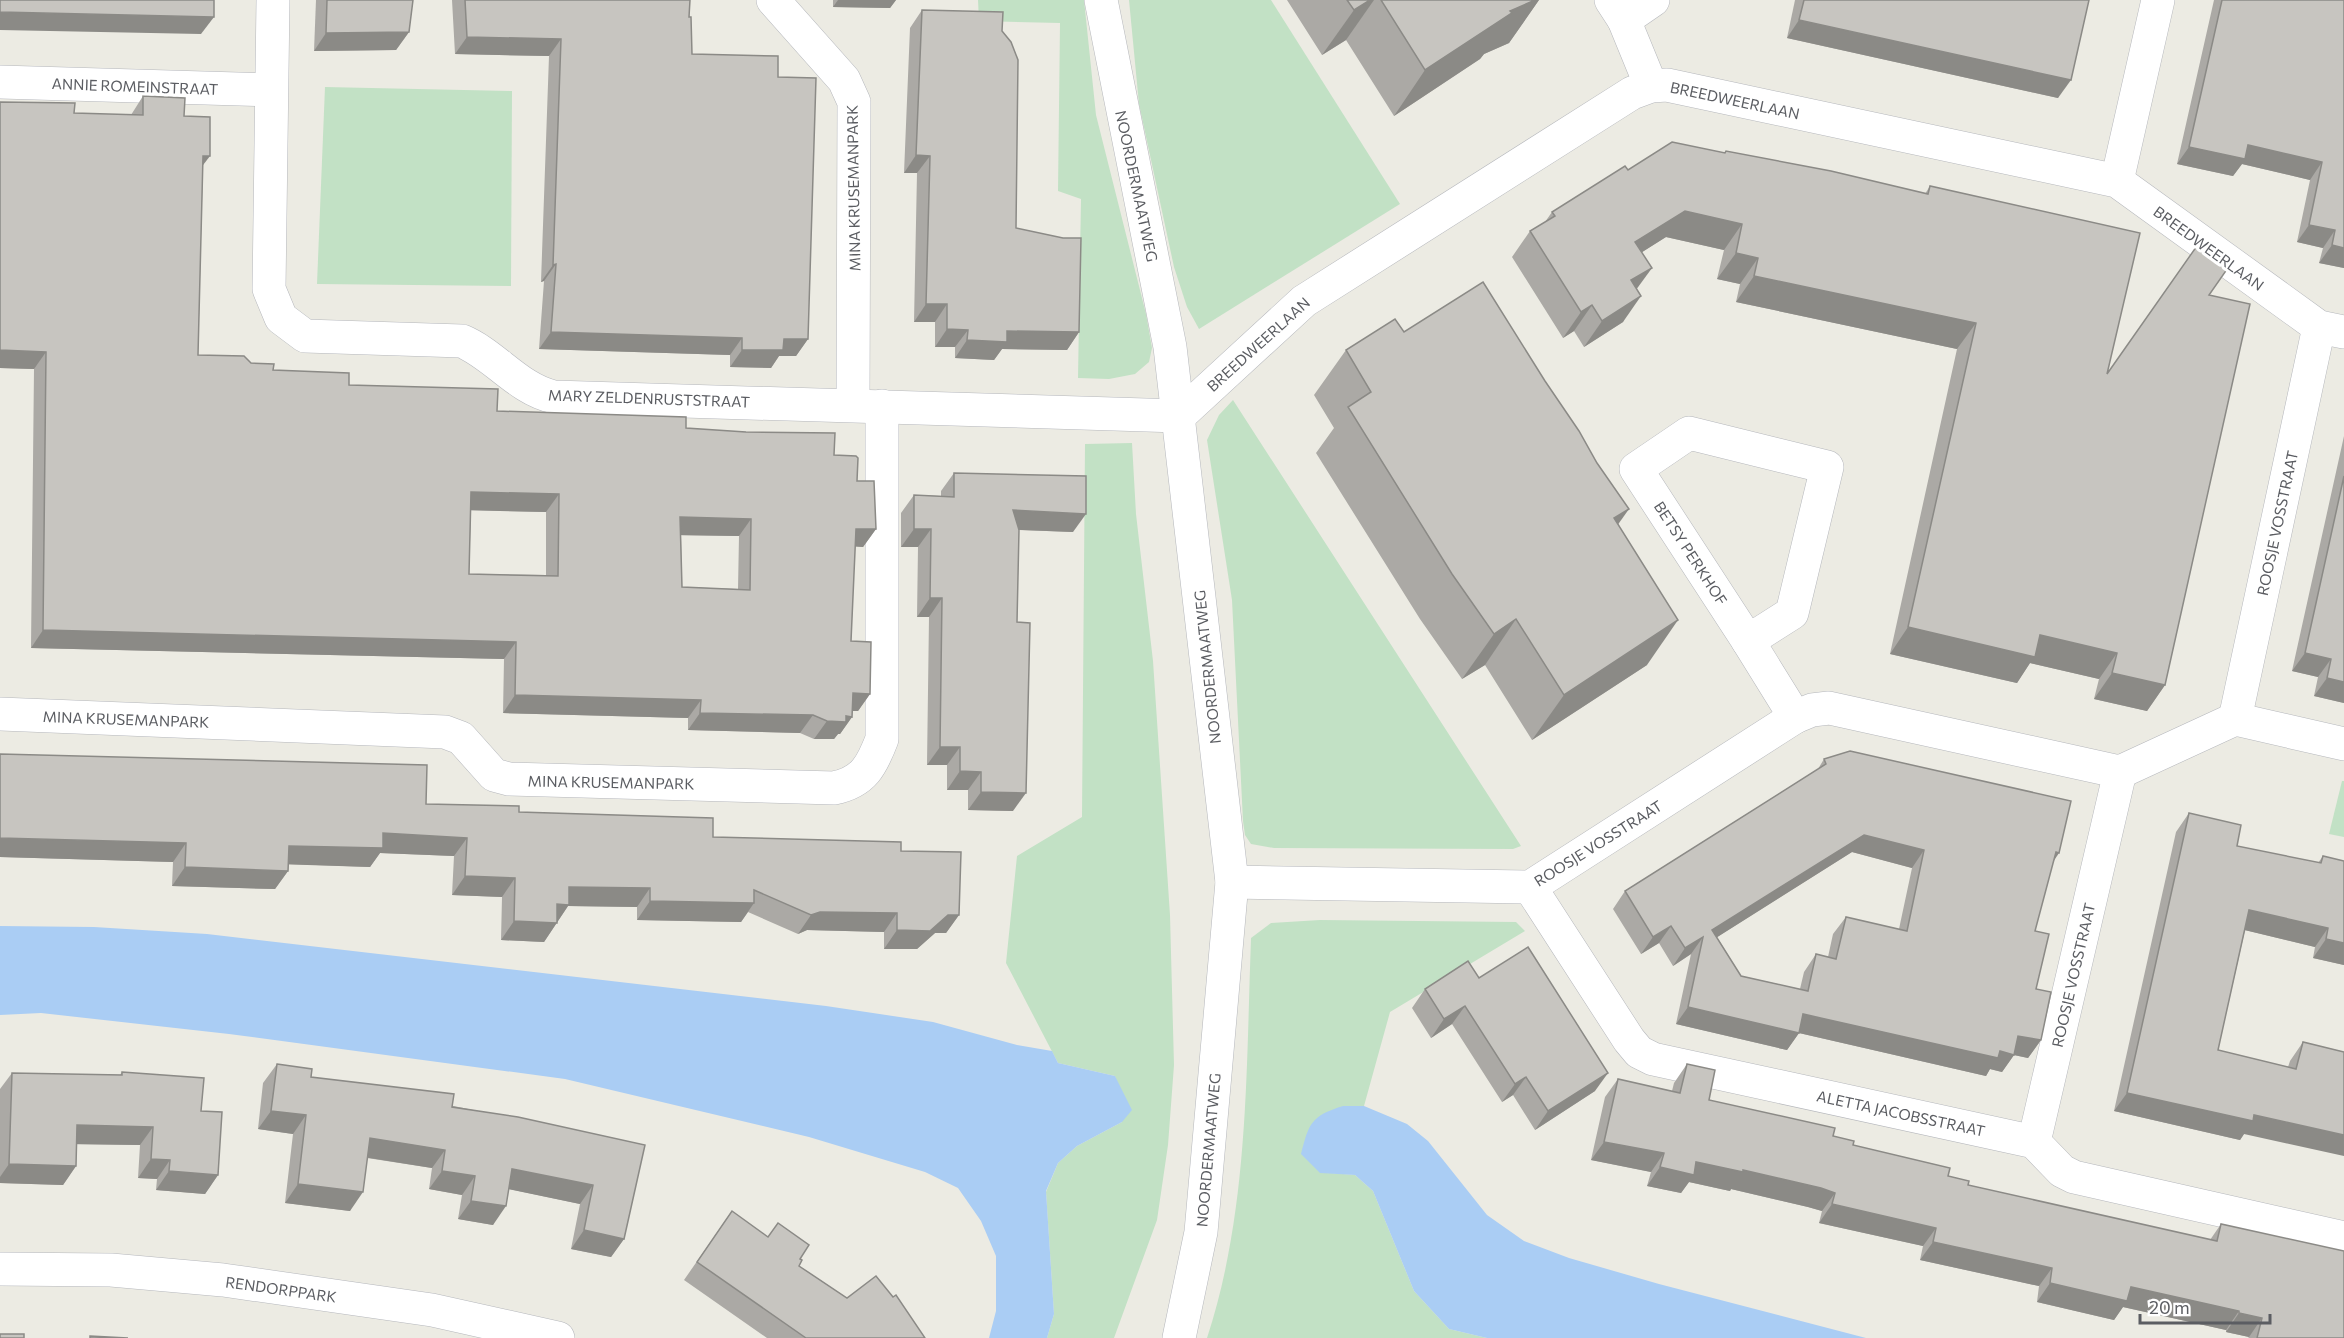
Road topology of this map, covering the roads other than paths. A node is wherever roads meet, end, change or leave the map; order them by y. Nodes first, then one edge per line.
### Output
1 (273, 0) edge
2 (773, 0) edge
3 (1101, 0) edge
4 (1653, 0) edge
5 (2158, 0) edge
6 (1617, 10) edge
7 (0, 82) edge
8 (1651, 86) junction
9 (270, 90) junction
10 (2117, 181) junction
11 (2331, 329) edge
12 (868, 405) junction
13 (1179, 416) junction
14 (1748, 640) junction
15 (0, 714) edge
16 (1796, 717) junction
17 (2235, 718) junction
18 (2344, 744) edge
19 (2120, 772) junction
20 (1232, 882) junction
21 (1530, 887) junction
22 (2034, 1142) junction
23 (2344, 1238) edge
24 (0, 1269) edge
25 (558, 1338) edge
26 (1179, 1338) edge

1 - 9 street, MARY ZELDENRUSTSTRAAT
2 - 12 street, MINA KRUSEMANPARK
3 - 13 street, NOORDERMAATWEG
4 - 6 street
5 - 10 street
6 - 8 street
7 - 9 street, ANNIE ROMEINSTRAAT
8 - 10 street, BREEDWEERLAAN
8 - 13 street, BREEDWEERLAAN
9 - 12 street, MARY ZELDENRUSTSTRAAT
10 - 11 street, BREEDWEERLAAN
11 - 17 street, ROOSJE VOSSTRAAT
12 - 13 street, MARY ZELDENRUSTSTRAAT
12 - 15 street, MINA KRUSEMANPARK
13 - 20 street, NOORDERMAATWEG
14 - 14 street, BETSY PERKHOF
14 - 16 street
16 - 19 street, ROOSJE VOSSTRAAT
16 - 21 street, ROOSJE VOSSTRAAT
17 - 18 street
17 - 19 street
19 - 22 street, ROOSJE VOSSTRAAT
20 - 21 street, ROOSJE VOSSTRAAT
20 - 26 street, NOORDERMAATWEG
21 - 22 street, ALETTA JACOBSSTRAAT
22 - 23 street
24 - 25 street, RENDORPPARK

